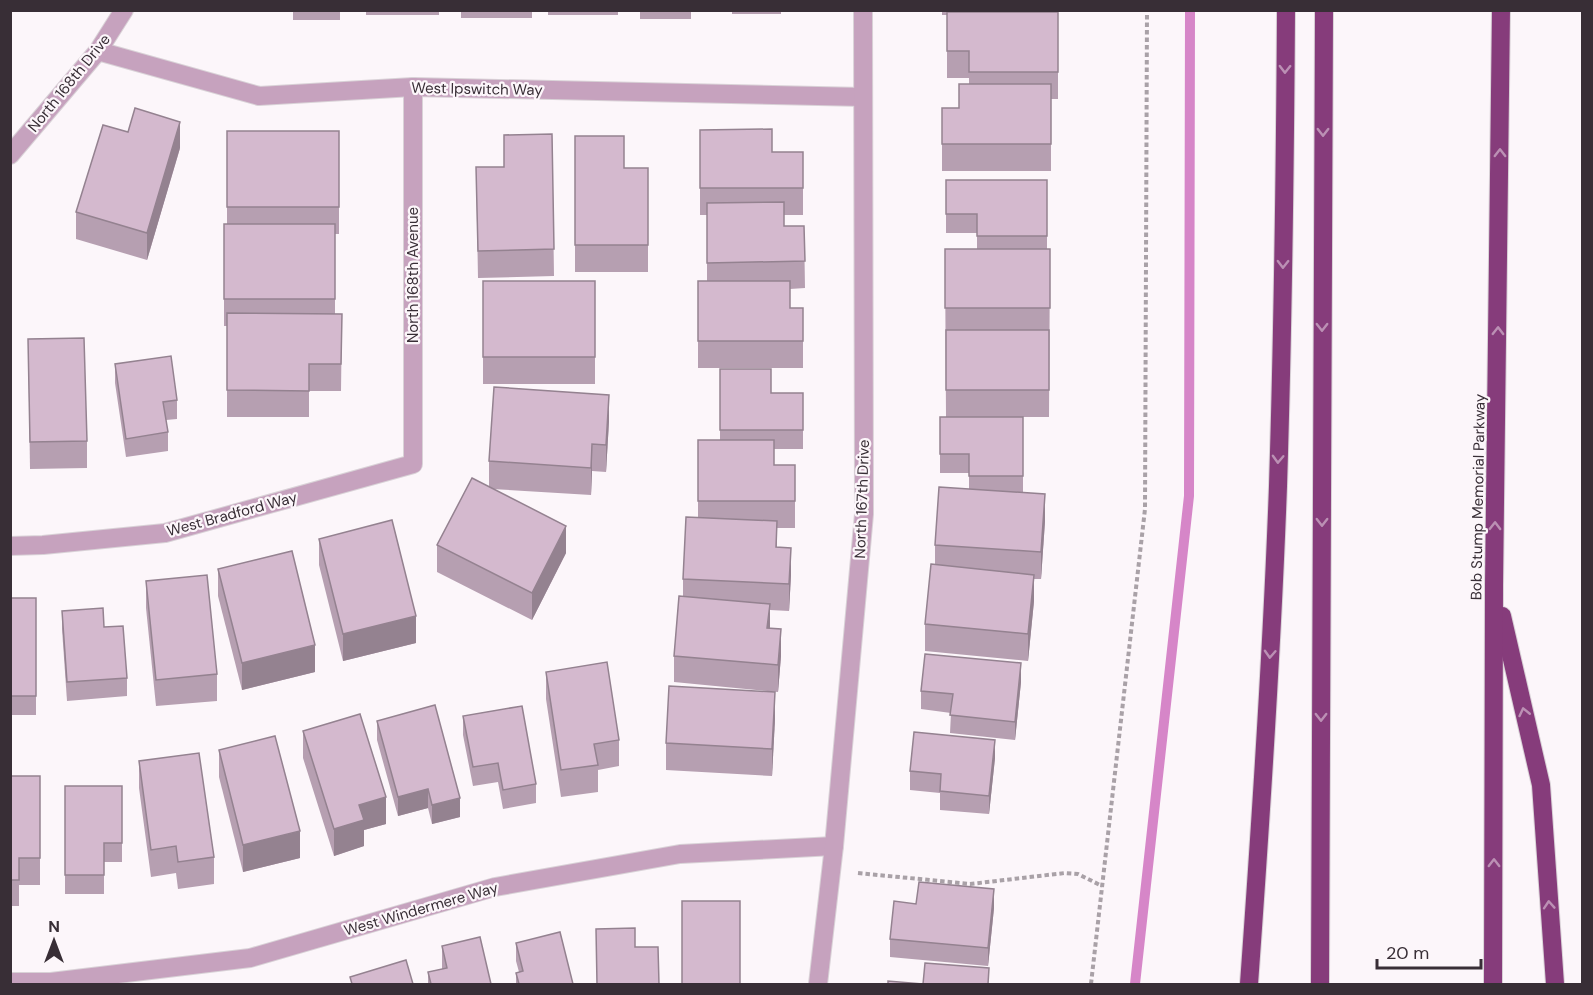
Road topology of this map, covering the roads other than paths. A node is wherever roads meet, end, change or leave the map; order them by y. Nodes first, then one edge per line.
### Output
1 (124, 10) edge
2 (863, 10) edge
3 (1286, 10) edge
4 (1324, 10) edge
5 (1501, 10) edge
6 (98, 51) junction
7 (413, 87) junction
8 (863, 97) junction
9 (10, 154) edge
10 (413, 464) joint
11 (10, 546) edge
12 (1494, 585) junction
13 (834, 846) junction
14 (10, 982) edge
15 (818, 984) edge
16 (1249, 984) edge
17 (1320, 984) edge
18 (1493, 984) edge
19 (1556, 984) edge

1 - 6 street, North 168th Drive
2 - 8 street, North 167th Drive
3 -> 16 highway
4 -> 17 highway
12 -> 5 highway, Bob Stump Memorial Parkway
6 - 7 street, West Ipswitch Way
6 - 9 street, North 168th Drive
7 - 8 street, West Ipswitch Way
7 - 10 street, North 168th Avenue
8 - 13 street, North 167th Drive
10 - 11 street, West Bradford Way
18 -> 12 highway, Bob Stump Memorial Parkway
19 -> 12 highway
13 - 14 street, West Windermere Way
13 - 15 street, North 167th Drive

